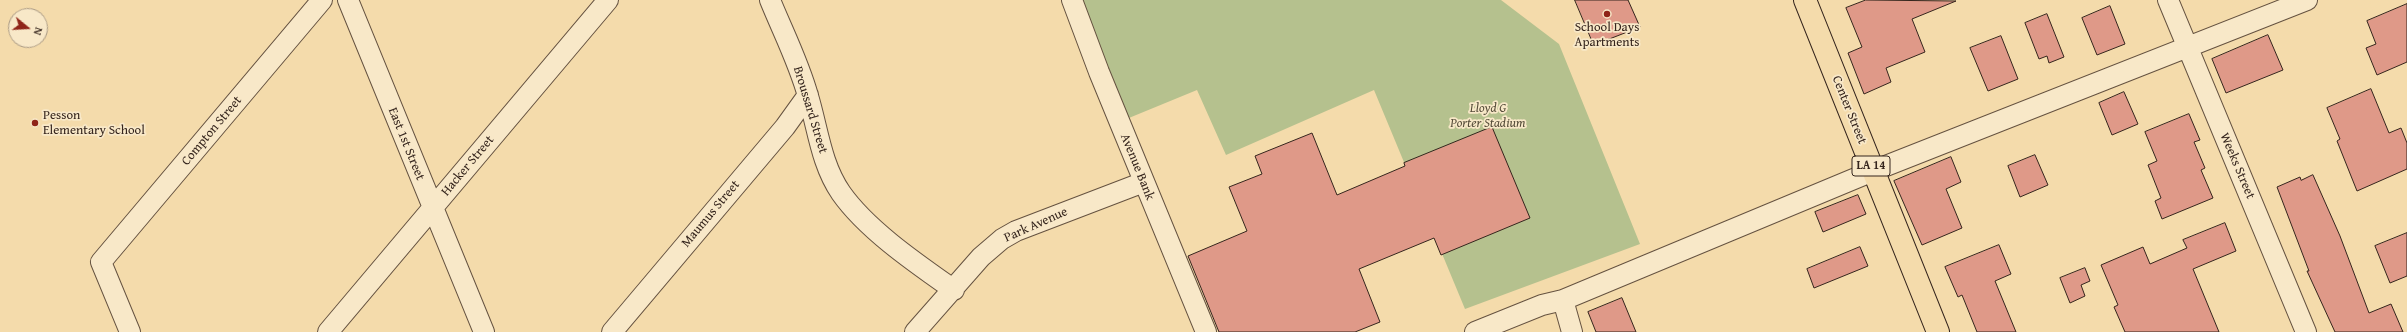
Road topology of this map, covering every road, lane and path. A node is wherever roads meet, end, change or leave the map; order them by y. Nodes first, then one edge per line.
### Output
1 (322, 0) edge
2 (348, 0) edge
3 (608, 0) edge
4 (770, 0) edge
5 (1072, 0) edge
6 (1805, 0) edge
7 (2168, 0) edge
8 (2307, 0) edge
9 (2187, 46) junction
10 (808, 95) junction
11 (1873, 171) junction
12 (1144, 182) junction
13 (432, 208) junction
14 (954, 290) junction
15 (1563, 300) junction
16 (130, 332) edge
17 (328, 332) edge
18 (484, 332) edge
19 (612, 332) edge
20 (915, 332) edge
21 (1206, 332) edge
22 (1476, 332) edge
23 (1572, 332) edge
24 (1938, 332) edge
25 (2306, 332) edge

1 - 16 street, Compton Street
2 - 13 street, East 1st Street
3 - 13 street, Hacker Street
4 - 10 street, Broussard Street
5 - 12 street, Avenue Bank
6 - 11 main road, Center Street / LA 14
7 - 9 street, Weeks Street
8 - 9 street
9 - 11 street
9 - 25 street, Weeks Street
10 - 14 street, Broussard Street
10 - 19 street, Maumus Street
11 - 15 street
11 - 24 main road, Center Street / LA 14
12 - 14 street, Park Avenue
12 - 21 street, Avenue Bank
13 - 17 street, Hacker Street
13 - 18 street, East 1st Street
14 - 20 street, Park Avenue
15 - 22 street
15 - 23 street

